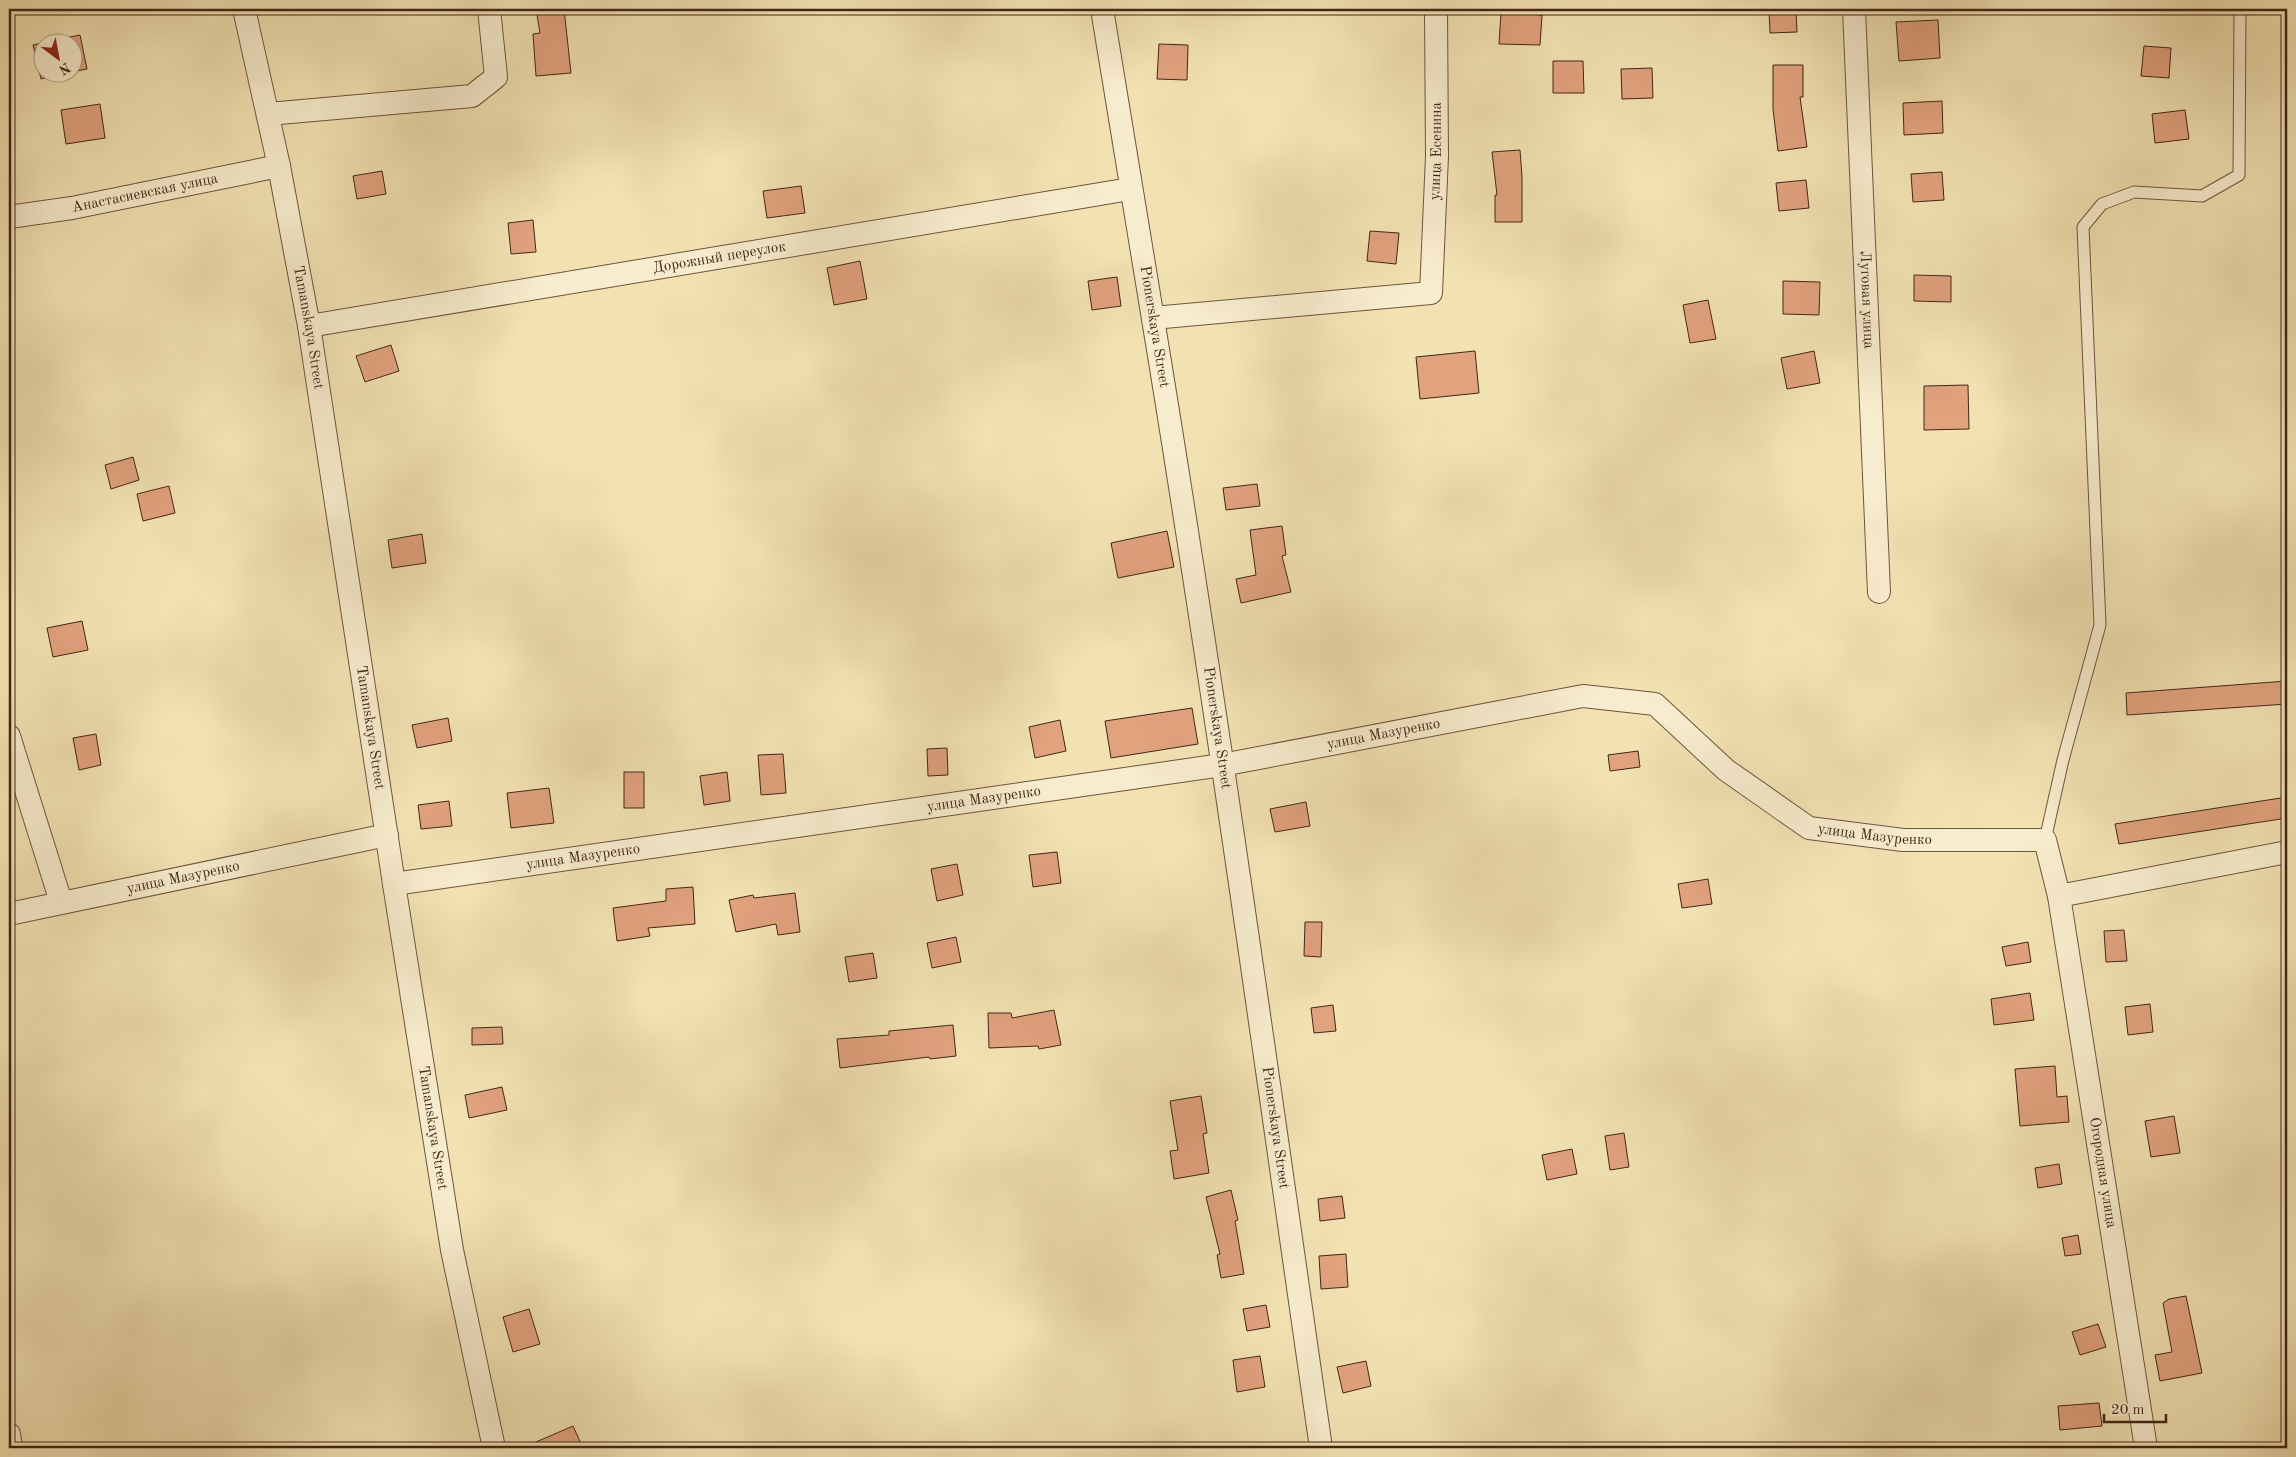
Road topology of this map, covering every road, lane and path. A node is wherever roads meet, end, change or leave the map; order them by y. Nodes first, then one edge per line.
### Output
1 (244, 9) edge
2 (490, 9) edge
3 (1102, 9) edge
4 (1436, 9) edge
5 (1854, 9) edge
6 (2240, 9) edge
7 (268, 114) junction
8 (279, 166) junction
9 (1130, 189) junction
10 (9, 217) edge
11 (1153, 318) junction
12 (309, 326) junction
13 (1880, 592) dead end
14 (9, 736) edge
15 (1222, 765) junction
16 (387, 835) junction
17 (2045, 840) junction
18 (2287, 852) edge
19 (394, 884) junction
20 (2059, 896) junction
21 (61, 902) junction
22 (9, 914) edge
23 (9, 1434) edge
24 (11, 1448) edge
25 (494, 1448) edge
26 (1321, 1448) edge
27 (2146, 1448) edge

1 - 7 street, Tamanskaya Street
2 - 7 street
3 - 9 street, Pionerskaya Street
4 - 11 street, улица Есенина
5 - 13 street, Луговая улица
6 - 17 lane
7 - 8 street, Tamanskaya Street
8 - 10 street, Анастасиевская улица
8 - 12 street, Tamanskaya Street
9 - 11 street, Pionerskaya Street
9 - 12 street, Дорожный переулок
11 - 15 street, Pionerskaya Street
12 - 16 street, Tamanskaya Street
14 - 21 street
15 - 17 street, улица Мазуренко
15 - 19 street, улица Мазуренко
15 - 26 street, Pionerskaya Street
16 - 19 street, Tamanskaya Street
16 - 21 street, улица Мазуренко
17 - 20 street
18 - 20 street
19 - 25 street, Tamanskaya Street
20 - 27 street, Огородная улица
21 - 22 street, улица Мазуренко
23 - 24 street

